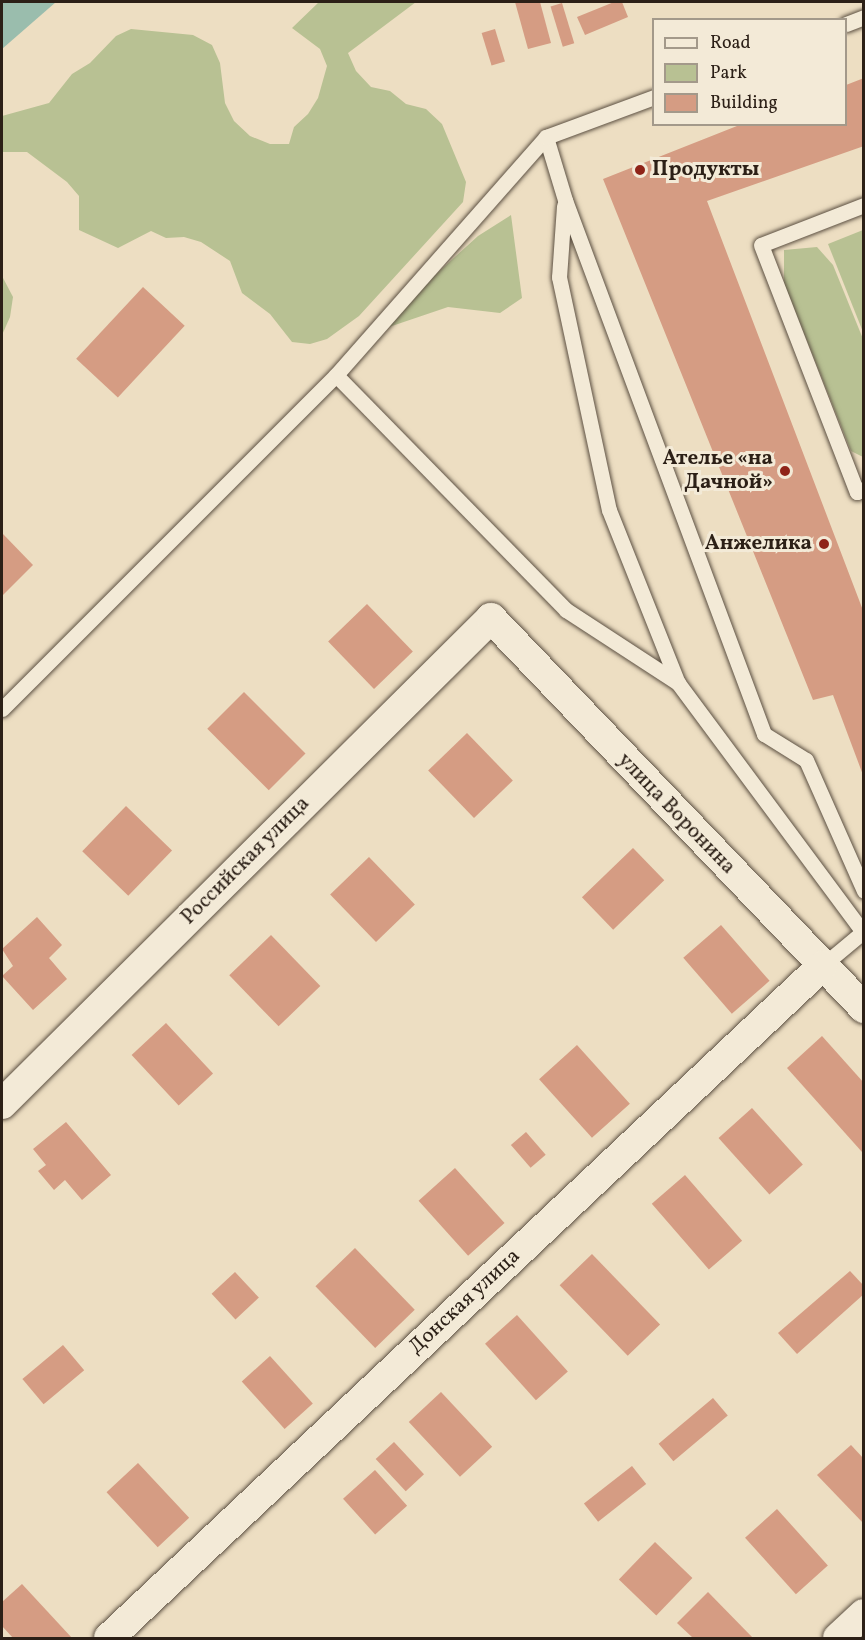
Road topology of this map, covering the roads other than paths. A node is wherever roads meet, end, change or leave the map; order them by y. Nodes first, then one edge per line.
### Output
1 (864, 17) edge
2 (847, 24) edge
3 (652, 98) edge
4 (546, 137) junction
5 (565, 200) junction
6 (864, 205) edge
7 (336, 375) junction
8 (864, 489) edge
9 (491, 618) joint
10 (678, 683) junction
11 (2, 709) edge
12 (864, 891) edge
13 (863, 931) edge
14 (822, 966) junction
15 (864, 1008) edge
16 (2, 1104) edge
17 (864, 1614) edge
18 (109, 1638) edge
19 (838, 1638) edge

1 - 2 lane
3 - 4 lane
4 - 5 lane
4 - 7 lane
5 - 10 lane
5 - 12 lane
6 - 8 lane
7 - 10 lane
7 - 11 lane
9 - 14 street, улица Воронина
9 - 16 street, Российская улица
10 - 13 lane
13 - 14 lane
14 - 15 street, улица Воронина
14 - 18 street, Донская улица
17 - 19 street

